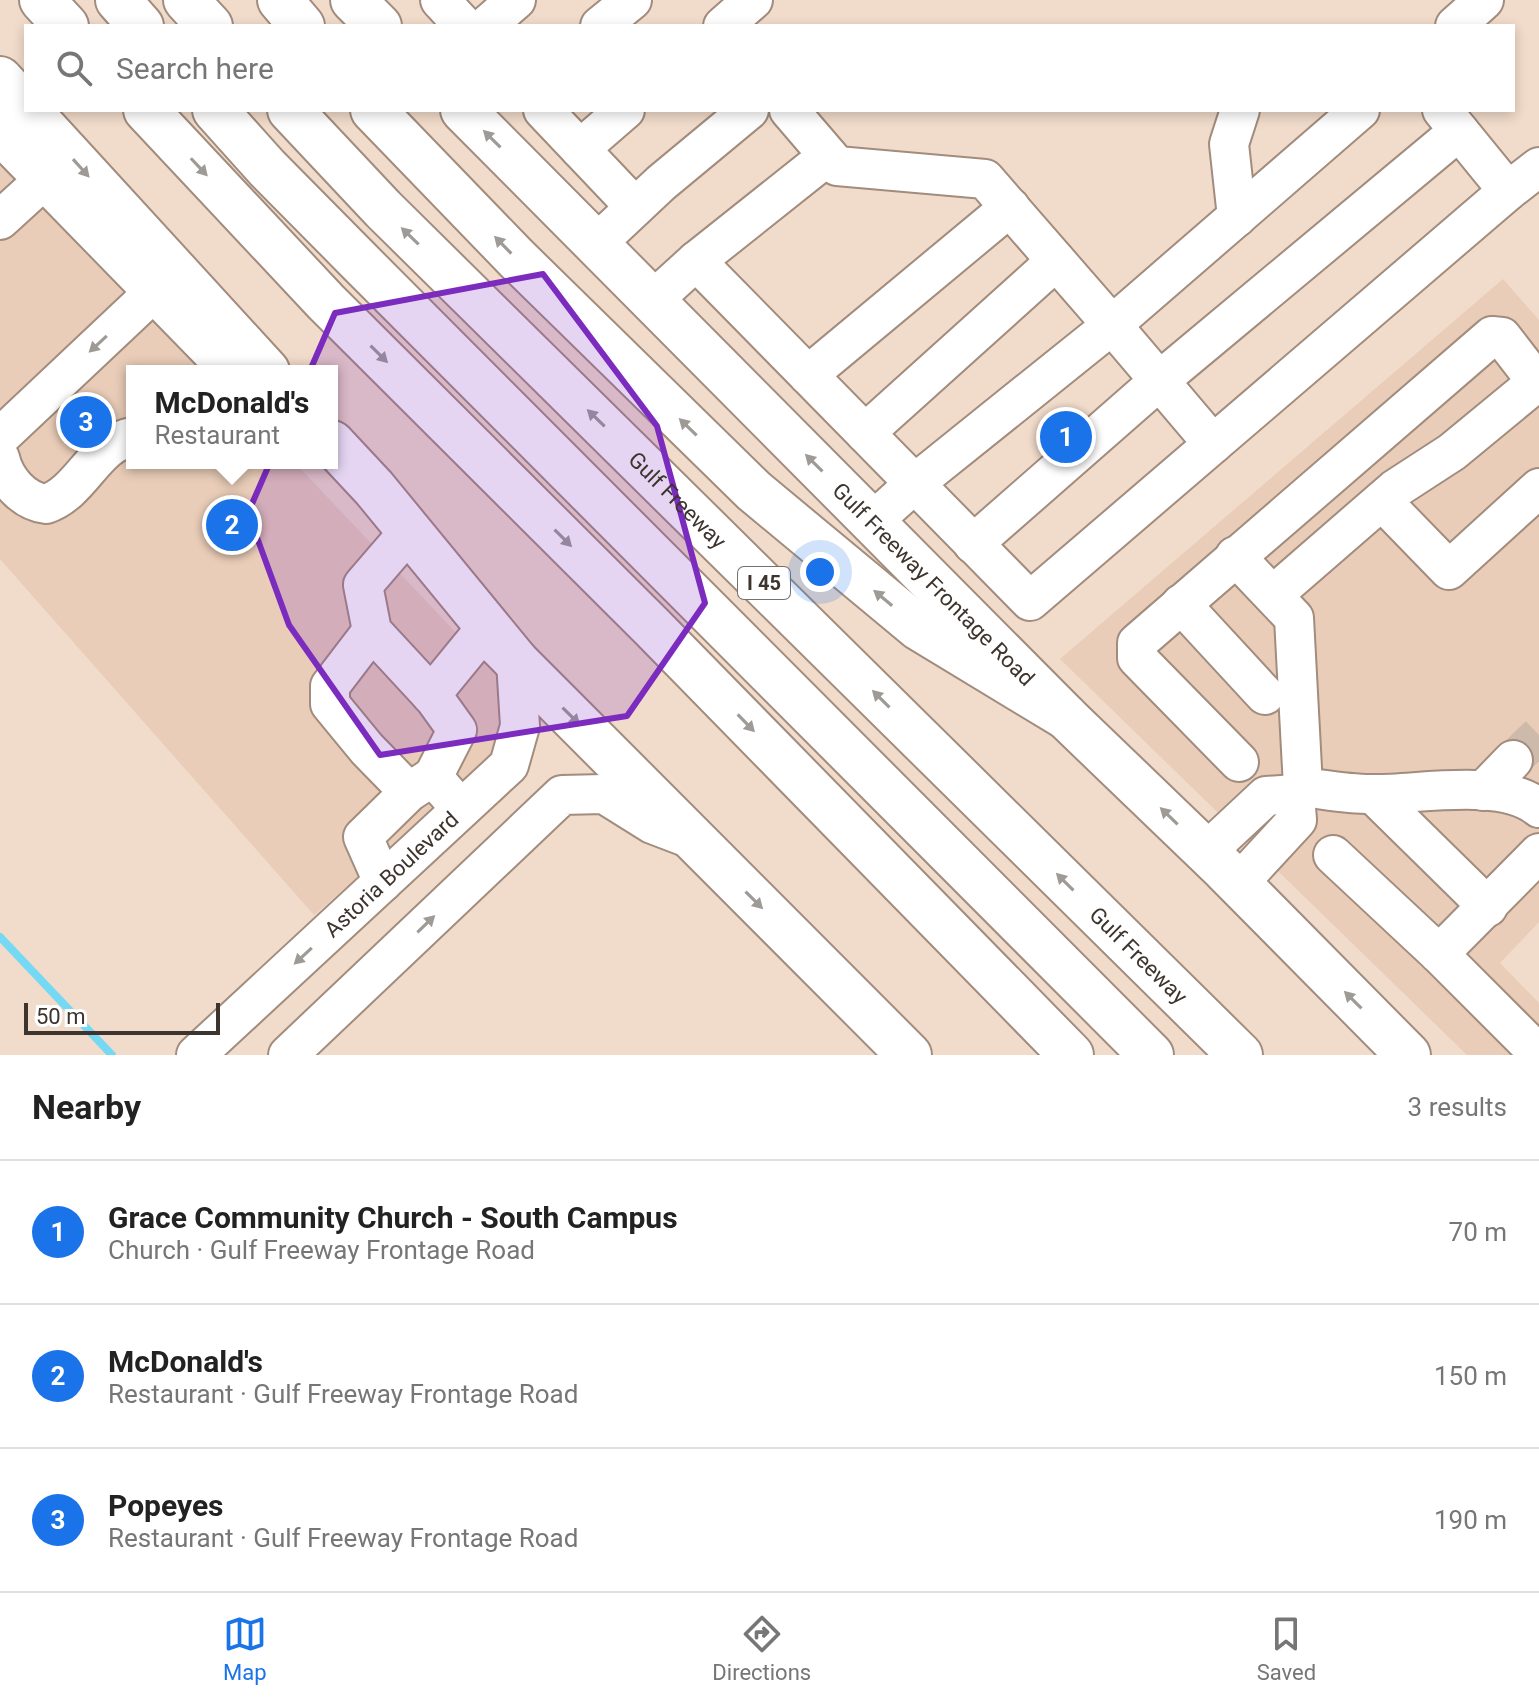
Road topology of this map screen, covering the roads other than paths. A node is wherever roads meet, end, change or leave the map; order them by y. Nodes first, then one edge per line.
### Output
1 (42, 0) edge
2 (118, 0) edge
3 (186, 0) edge
4 (280, 0) edge
5 (353, 0) edge
6 (440, 0) edge
7 (516, 0) edge
8 (632, 0) edge
9 (753, 0) edge
10 (765, 0) edge
11 (1484, 0) edge
12 (64, 24) edge
13 (139, 24) edge
14 (208, 24) edge
15 (300, 24) edge
16 (377, 24) edge
17 (462, 24) edge
18 (488, 24) edge
19 (602, 24) edge
20 (725, 24) edge
21 (765, 24) edge
22 (1457, 24) edge
23 (0, 79) edge
24 (24, 106) edge
25 (30, 112) edge
26 (148, 112) edge
27 (217, 112) edge
28 (292, 112) edge
29 (375, 112) edge
30 (465, 112) edge
31 (545, 112) edge
32 (623, 112) edge
33 (747, 112) edge
34 (791, 112) edge
35 (1239, 112) edge
36 (1358, 112) edge
37 (1451, 120) edge
38 (0, 131) edge
39 (580, 149) junction
40 (828, 156) junction
41 (1539, 167) edge
42 (46, 178) junction
43 (1508, 191) junction
44 (635, 207) junction
45 (1010, 207) junction
46 (1237, 217) junction
47 (0, 220) edge
48 (596, 244) junction
49 (696, 261) junction
50 (1056, 261) junction
51 (155, 291) junction
52 (652, 301) junction
53 (1112, 325) junction
54 (215, 364) edge
55 (262, 365) edge
56 (808, 375) junction
57 (1159, 381) junction
58 (1538, 383) edge
59 (865, 433) junction
60 (0, 437) edge
61 (126, 438) edge
62 (126, 443) edge
63 (1213, 444) junction
64 (338, 449) edge
65 (0, 458) edge
66 (329, 469) edge
67 (914, 484) junction
68 (1539, 488) edge
69 (0, 501) edge
70 (1382, 501) junction
71 (872, 522) junction
72 (400, 542) junction
73 (973, 544) junction
74 (1235, 556) junction
75 (1273, 595) junction
76 (1181, 604) junction
77 (485, 629) junction
78 (372, 631) junction
79 (516, 661) junction
80 (431, 695) junction
81 (1265, 695) dead end
82 (1066, 717) junction
83 (1513, 760) tunnel mouth
84 (1239, 762) dead end
85 (421, 784) junction
86 (1299, 790) junction
87 (1483, 791) junction
88 (1373, 794) junction
89 (1539, 808) edge
90 (461, 809) junction
91 (694, 840) junction
92 (1206, 852) junction
93 (1539, 853) edge
94 (1333, 855) dead end
95 (383, 882) junction
96 (1238, 884) junction
97 (1488, 907) junction
98 (347, 915) junction
99 (1439, 954) junction
100 (387, 961) junction
101 (1539, 1054) edge
102 (196, 1055) edge
103 (288, 1055) edge
104 (909, 1055) edge
105 (1071, 1055) edge
106 (1151, 1055) edge
107 (1240, 1055) edge
108 (1408, 1055) edge

1 - 12 main road
2 - 13 main road
3 - 14 main road
4 - 15 main road
5 - 16 main road
6 - 17 street
7 - 18 street
8 - 19 street
9 - 20 street
10 - 21 street
11 - 22 street
23 - 24 main road
25 -> 55 main road
26 -> 105 main road
27 - 106 main road
107 -> 28 main road, Gulf Freeway / I 45
82 -> 29 main road
48 -> 30 main road, Gulf Freeway Frontage Road
31 - 39 street
32 - 39 street
33 - 44 street
34 - 40 street
35 - 46 street
36 - 46 street
37 - 43 street
37 - 57 street
38 - 42 main road
39 - 44 street
40 - 45 street
40 - 49 street
41 - 43 street
42 - 47 street
42 - 51 main road
43 - 63 street
44 - 48 street
45 - 50 street
45 - 56 street
46 - 53 street
48 - 52 main road, Gulf Freeway Frontage Road
49 - 52 street
49 - 56 street
50 - 53 street
50 - 59 street
51 - 54 main road
51 -> 60 street
71 -> 52 main road, Gulf Freeway Frontage Road
53 - 57 street
53 - 67 street
56 - 59 street
57 - 63 street
57 - 73 street
58 - 70 street
58 - 74 street
59 - 67 street
61 - 65 street
62 - 69 street
63 - 73 street
64 - 79 main road
66 - 72 main road
67 - 71 street
67 - 73 street
68 - 70 street
70 - 75 street
71 - 82 main road, Gulf Freeway Frontage Road
72 - 77 main road
72 - 78 street
74 - 75 street
74 - 76 street
75 - 86 street
76 - 81 street
76 - 84 street
77 - 79 main road
77 - 80 street
78 - 80 street
78 - 85 street
79 - 90 street, Astoria Boulevard
79 -> 91 main road
80 - 85 street
92 -> 82 main road, Gulf Freeway Frontage Road
83 - 87 street
85 - 90 street
85 - 95 street
86 - 88 street
86 - 92 street
86 - 96 street
87 - 88 street
87 - 89 street
88 - 97 street
90 - 95 street, Astoria Boulevard
100 -> 91 street
91 -> 104 main road
92 - 96 main road, Gulf Freeway Frontage Road
93 - 97 street
94 - 99 street
95 - 98 street, Astoria Boulevard
108 -> 96 main road, Gulf Freeway Frontage Road
97 - 99 street
98 - 100 street
98 -> 102 street, Astoria Boulevard
99 - 101 street
100 - 103 street

